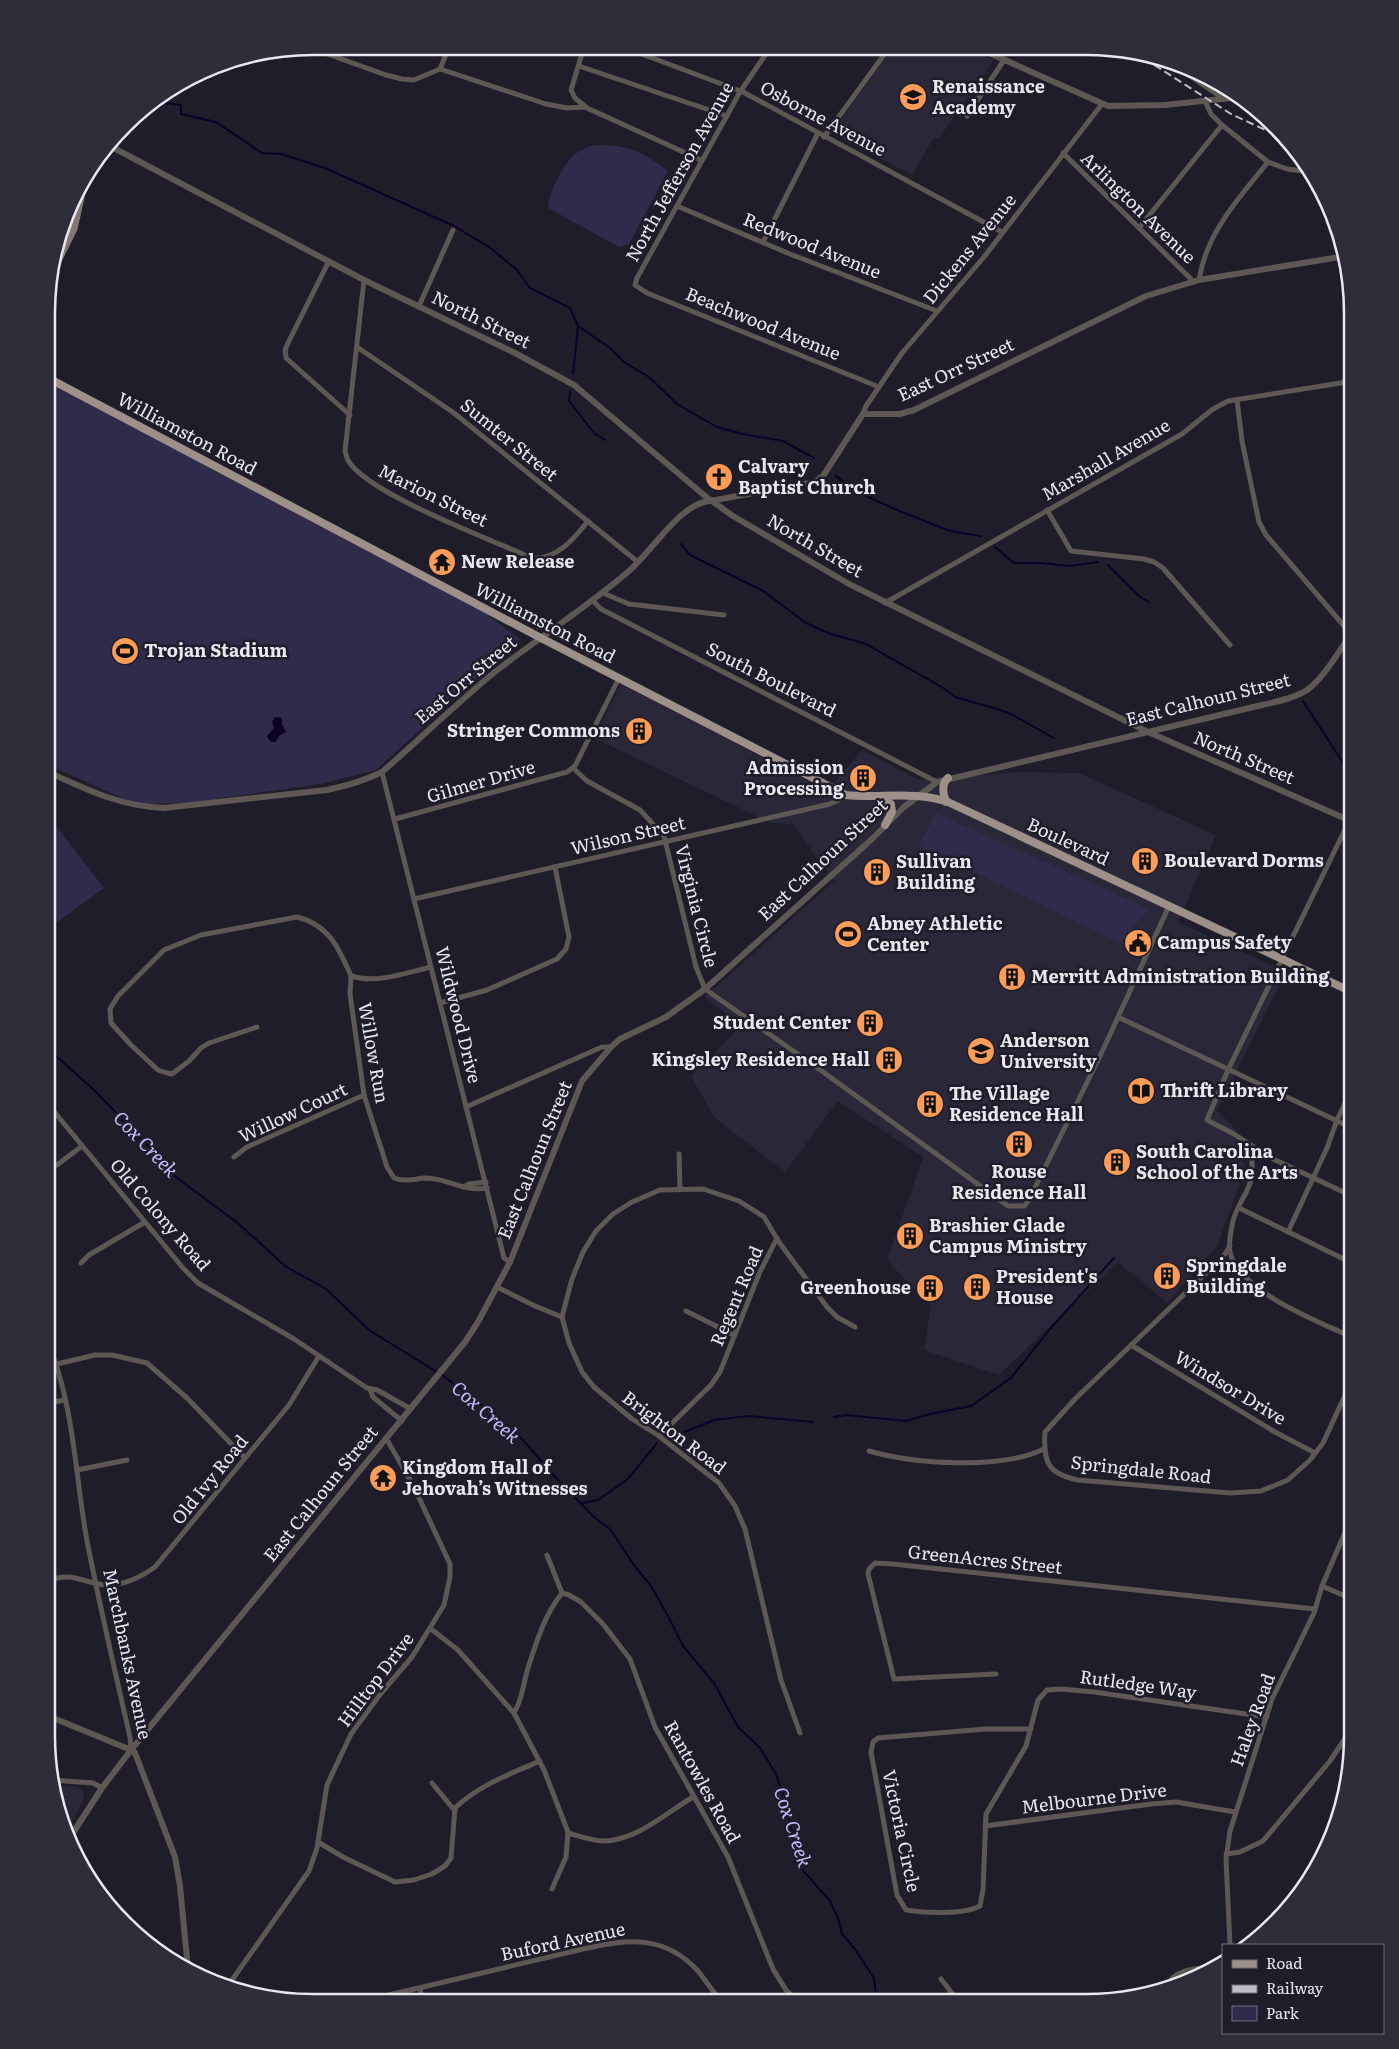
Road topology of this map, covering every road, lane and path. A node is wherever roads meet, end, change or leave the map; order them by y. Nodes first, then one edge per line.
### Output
1 (330, 55) edge
2 (446, 55) edge
3 (581, 55) edge
4 (645, 55) edge
5 (765, 55) edge
6 (884, 55) edge
7 (993, 55) edge
8 (1004, 60) junction
9 (578, 66) junction
10 (440, 69) junction
11 (1197, 80) edge
12 (740, 92) junction
13 (1229, 98) edge
14 (1224, 99) junction
15 (1205, 102) junction
16 (1102, 104) junction
17 (586, 107) junction
18 (727, 116) junction
19 (967, 116) dead end
20 (1222, 125) junction
21 (818, 133) junction
22 (824, 137) junction
23 (114, 148) edge
24 (1062, 153) junction
25 (701, 160) junction
26 (1268, 162) junction
27 (1301, 171) edge
28 (677, 206) junction
29 (78, 208) edge
30 (1139, 228) junction
31 (453, 230) dead end
32 (1002, 232) junction
33 (67, 237) edge
34 (70, 240) junction
35 (763, 242) junction
36 (62, 255) edge
37 (1338, 257) edge
38 (329, 262) junction
39 (364, 280) junction
40 (1196, 281) junction
41 (636, 286) joint
42 (418, 306) junction
43 (937, 311) junction
44 (357, 347) junction
45 (55, 382) edge
46 (1344, 383) edge
47 (879, 387) junction
48 (1237, 400) junction
49 (863, 414) junction
50 (350, 415) junction
51 (712, 501) junction
52 (1047, 510) junction
53 (588, 521) junction
54 (638, 562) junction
55 (603, 593) junction
56 (593, 601) junction
57 (885, 603) junction
58 (724, 615) dead end
59 (1344, 624) edge
60 (541, 638) junction
61 (1344, 644) edge
62 (1230, 645) dead end
63 (619, 678) junction
64 (1146, 731) junction
65 (572, 768) junction
66 (382, 772) junction
67 (55, 775) edge
68 (948, 778) junction
69 (937, 782) junction
70 (846, 795) junction
71 (918, 795) junction
72 (876, 796) junction
73 (946, 802) junction
74 (961, 808) joint
75 (394, 818) junction
76 (1344, 818) edge
77 (885, 825) junction
78 (1344, 835) edge
79 (665, 841) junction
80 (555, 867) junction
81 (414, 899) junction
82 (1169, 906) junction
83 (1281, 958) junction
84 (431, 967) junction
85 (351, 976) junction
86 (1344, 988) edge
87 (705, 989) junction
88 (440, 1003) junction
89 (1118, 1017) junction
90 (257, 1027) dead end
91 (611, 1047) junction
92 (1228, 1070) junction
93 (364, 1094) junction
94 (1344, 1104) edge
95 (466, 1107) junction
96 (55, 1113) edge
97 (1336, 1120) junction
98 (1344, 1124) edge
99 (1250, 1145) junction
100 (82, 1146) junction
101 (679, 1154) dead end
102 (234, 1156) dead end
103 (57, 1165) dead end
104 (1312, 1179) junction
105 (486, 1182) junction
106 (464, 1187) junction
107 (487, 1188) junction
108 (680, 1189) junction
109 (1344, 1193) edge
110 (1239, 1208) junction
111 (145, 1222) junction
112 (1288, 1232) junction
113 (777, 1238) junction
114 (1230, 1246) junction
115 (1344, 1259) edge
116 (510, 1262) junction
117 (81, 1263) dead end
118 (497, 1286) junction
119 (686, 1311) dead end
120 (562, 1317) junction
121 (855, 1328) dead end
122 (1344, 1333) edge
123 (734, 1335) junction
124 (1131, 1345) junction
125 (319, 1356) junction
126 (55, 1359) edge
127 (57, 1364) junction
128 (370, 1389) junction
129 (1344, 1397) edge
130 (65, 1400) junction
131 (55, 1402) edge
132 (411, 1409) junction
133 (402, 1421) junction
134 (659, 1436) junction
135 (386, 1438) junction
136 (1044, 1449) junction
137 (869, 1451) dead end
138 (1315, 1453) junction
139 (245, 1458) junction
140 (126, 1460) dead end
141 (77, 1470) junction
142 (1344, 1535) edge
143 (547, 1555) dead end
144 (55, 1579) edge
145 (97, 1584) junction
146 (1322, 1586) junction
147 (562, 1593) junction
148 (1344, 1596) edge
149 (1315, 1609) junction
150 (431, 1629) junction
151 (996, 1674) dead end
152 (514, 1713) junction
153 (1267, 1717) junction
154 (55, 1719) edge
155 (1031, 1728) junction
156 (800, 1733) dead end
157 (1344, 1740) edge
158 (130, 1750) junction
159 (540, 1761) junction
160 (59, 1781) edge
161 (432, 1783) dead end
162 (102, 1788) junction
163 (693, 1797) junction
164 (455, 1811) junction
165 (1236, 1812) junction
166 (985, 1826) junction
167 (74, 1832) edge
168 (568, 1833) junction
169 (318, 1842) junction
170 (1226, 1854) junction
171 (552, 1889) dead end
172 (1230, 1944) edge
173 (187, 1961) edge
174 (1195, 1970) edge
175 (941, 1979) dead end
176 (1172, 1979) edge
177 (232, 1981) edge
178 (420, 1988) junction
179 (393, 1994) edge
180 (421, 1994) edge
181 (716, 1994) edge
182 (790, 1994) edge
183 (953, 1994) edge

1 - 10 street
2 - 10 street
3 - 9 street
4 - 12 street, Osborne Avenue
5 - 12 street, North Jefferson Avenue
6 - 22 street
7 - 8 street
8 - 16 street
8 - 19 street
9 - 17 street
9 - 18 street
10 - 17 street
11 - 14 street
12 - 18 street, North Jefferson Avenue
12 - 21 street, Osborne Avenue
13 - 14 street
14 - 15 street
15 - 16 street
15 - 20 street
16 - 24 street, Dickens Avenue
17 - 25 street
18 - 25 street, North Jefferson Avenue
20 - 26 street
20 - 30 street
21 - 22 street, Osborne Avenue
21 - 35 street
22 - 32 street, Osborne Avenue
23 - 38 street, North Street
24 - 30 street, Arlington Avenue
24 - 32 street, Dickens Avenue
25 - 28 street, North Jefferson Avenue
26 - 27 street
26 - 40 street
28 - 35 street, Redwood Avenue
28 - 41 street, North Jefferson Avenue
29 - 34 main road
30 - 40 street, Arlington Avenue
31 - 42 street
32 - 43 street, Dickens Avenue
33 - 34 street
34 - 36 main road
35 - 43 street, Redwood Avenue
37 - 40 street, East Orr Street
38 - 39 street, North Street
38 - 50 street
39 - 42 street, North Street
39 - 44 street, Marion Street
40 - 49 street, East Orr Street
41 - 47 street, Beachwood Avenue
42 - 51 street, North Street
43 - 47 street, Dickens Avenue
44 - 50 street, Marion Street
44 - 53 street, Sumter Street
45 - 60 main road, Williamston Road
46 - 48 street, Marshall Avenue
47 - 49 street, Dickens Avenue
48 - 52 street, Marshall Avenue
48 - 59 street
49 - 51 street, East Orr Street
50 - 53 street, Marion Street
51 - 54 street, East Orr Street
51 - 57 street, North Street
52 - 57 street, Marshall Avenue
52 - 62 street
53 - 54 street, Sumter Street
54 - 55 street, East Orr Street
55 - 56 street, East Orr Street
55 - 58 street
56 - 60 street, East Orr Street
56 - 69 street, South Boulevard
57 - 64 street, North Street
60 - 63 main road, Williamston Road
60 - 66 street, East Orr Street
61 - 64 street, East Calhoun Street
63 - 65 street
63 - 70 main road, Williamston Road
64 - 68 street, East Calhoun Street
64 - 76 street, North Street
65 - 75 street, Gilmer Drive
65 - 79 street, Virginia Circle
66 - 67 street, East Orr Street
66 - 75 street, Wildwood Drive
68 - 69 street, East Calhoun Street
68 - 73 main road
69 - 71 street, East Calhoun Street
70 - 72 main road, Williamston Road
70 - 79 street, Wilson Street
71 - 72 main road, Williamston Road
71 - 73 main road, Williamston Road
71 - 77 street, East Calhoun Street
72 - 77 main road
73 - 74 main road, Williamston Road
74 - 82 main road, Boulevard
75 - 81 street, Wildwood Drive
77 - 87 street, East Calhoun Street
78 - 83 street
79 - 80 street, Wilson Street
79 - 87 street, Virginia Circle
80 - 81 street, Wilson Street
80 - 88 street
81 - 84 street, Wildwood Drive
82 - 83 main road, Boulevard
82 - 89 street
83 - 86 main road, Boulevard
83 - 92 street
84 - 85 street
84 - 88 street, Wildwood Drive
85 - 90 street
85 - 93 street, Willow Run
87 - 89 street
87 - 91 street, East Calhoun Street
88 - 95 street, Wildwood Drive
89 - 92 street
91 - 95 street
91 - 116 street, East Calhoun Street
92 - 97 street
92 - 99 street
93 - 102 street, Willow Court
93 - 106 street, Willow Run
94 - 97 street
95 - 105 street, Wildwood Drive
96 - 100 street, Old Colony Road
97 - 98 street
97 - 104 street
99 - 104 street
99 - 110 street
100 - 103 street
100 - 111 street, Old Colony Road
101 - 108 street
104 - 109 street
104 - 112 street
105 - 106 street, Willow Run
105 - 107 street, Wildwood Drive
106 - 107 street, Willow Run
107 - 116 street, Wildwood Drive
108 - 113 street, Regent Road
108 - 120 street, Regent Road
110 - 112 street
110 - 114 street
111 - 117 street
111 - 125 street, Old Colony Road
112 - 115 street
113 - 121 street
113 - 123 street, Regent Road
114 - 122 street
114 - 124 street
116 - 118 street, East Calhoun Street
118 - 120 street
118 - 132 street, East Calhoun Street
119 - 123 street
120 - 134 street, Brighton Road
123 - 134 street, Regent Road
124 - 136 street
124 - 138 street, Windsor Drive
125 - 128 street, Old Colony Road
125 - 139 street, Old Ivy Road
126 - 127 street, Marchbanks Avenue
127 - 130 street, Marchbanks Avenue
127 - 139 street
128 - 132 street, Old Colony Road
128 - 133 street, Old Colony Road
129 - 138 street, Springdale Road
130 - 131 street
130 - 141 street, Marchbanks Avenue
132 - 133 street, East Calhoun Street
133 - 135 street, East Calhoun Street
134 - 156 street, Brighton Road
135 - 150 street, Hilltop Drive
135 - 158 street, East Calhoun Street
136 - 137 street
136 - 138 street, Springdale Road
139 - 145 street, Old Ivy Road
140 - 141 street
141 - 145 street, Marchbanks Avenue
142 - 146 street, Haley Road
143 - 147 street
144 - 145 street
145 - 158 street, Marchbanks Avenue
146 - 148 street
146 - 149 street, Haley Road
147 - 152 street
147 - 163 street, Rantowles Road
149 - 151 street, GreenAcres Street
149 - 153 street, Haley Road
150 - 152 street
150 - 169 street, Hilltop Drive
152 - 159 street
153 - 155 street, Rutledge Way
153 - 165 street, Haley Road
154 - 158 street
155 - 166 street, Victoria Circle
155 - 166 street, Victoria Circle
157 - 170 street
158 - 162 street, East Calhoun Street
158 - 173 street, Marchbanks Avenue
159 - 164 street
159 - 168 street
160 - 162 street
161 - 164 street
162 - 167 street, East Calhoun Street
163 - 168 street
163 - 182 street, Rantowles Road
164 - 169 street
165 - 166 street, Melbourne Drive
165 - 170 street, Haley Road
168 - 171 street
169 - 177 street, Hilltop Drive
170 - 172 street, Haley Road
174 - 176 street
175 - 183 street
178 - 179 street, Buford Avenue
178 - 180 street
178 - 181 street, Buford Avenue

